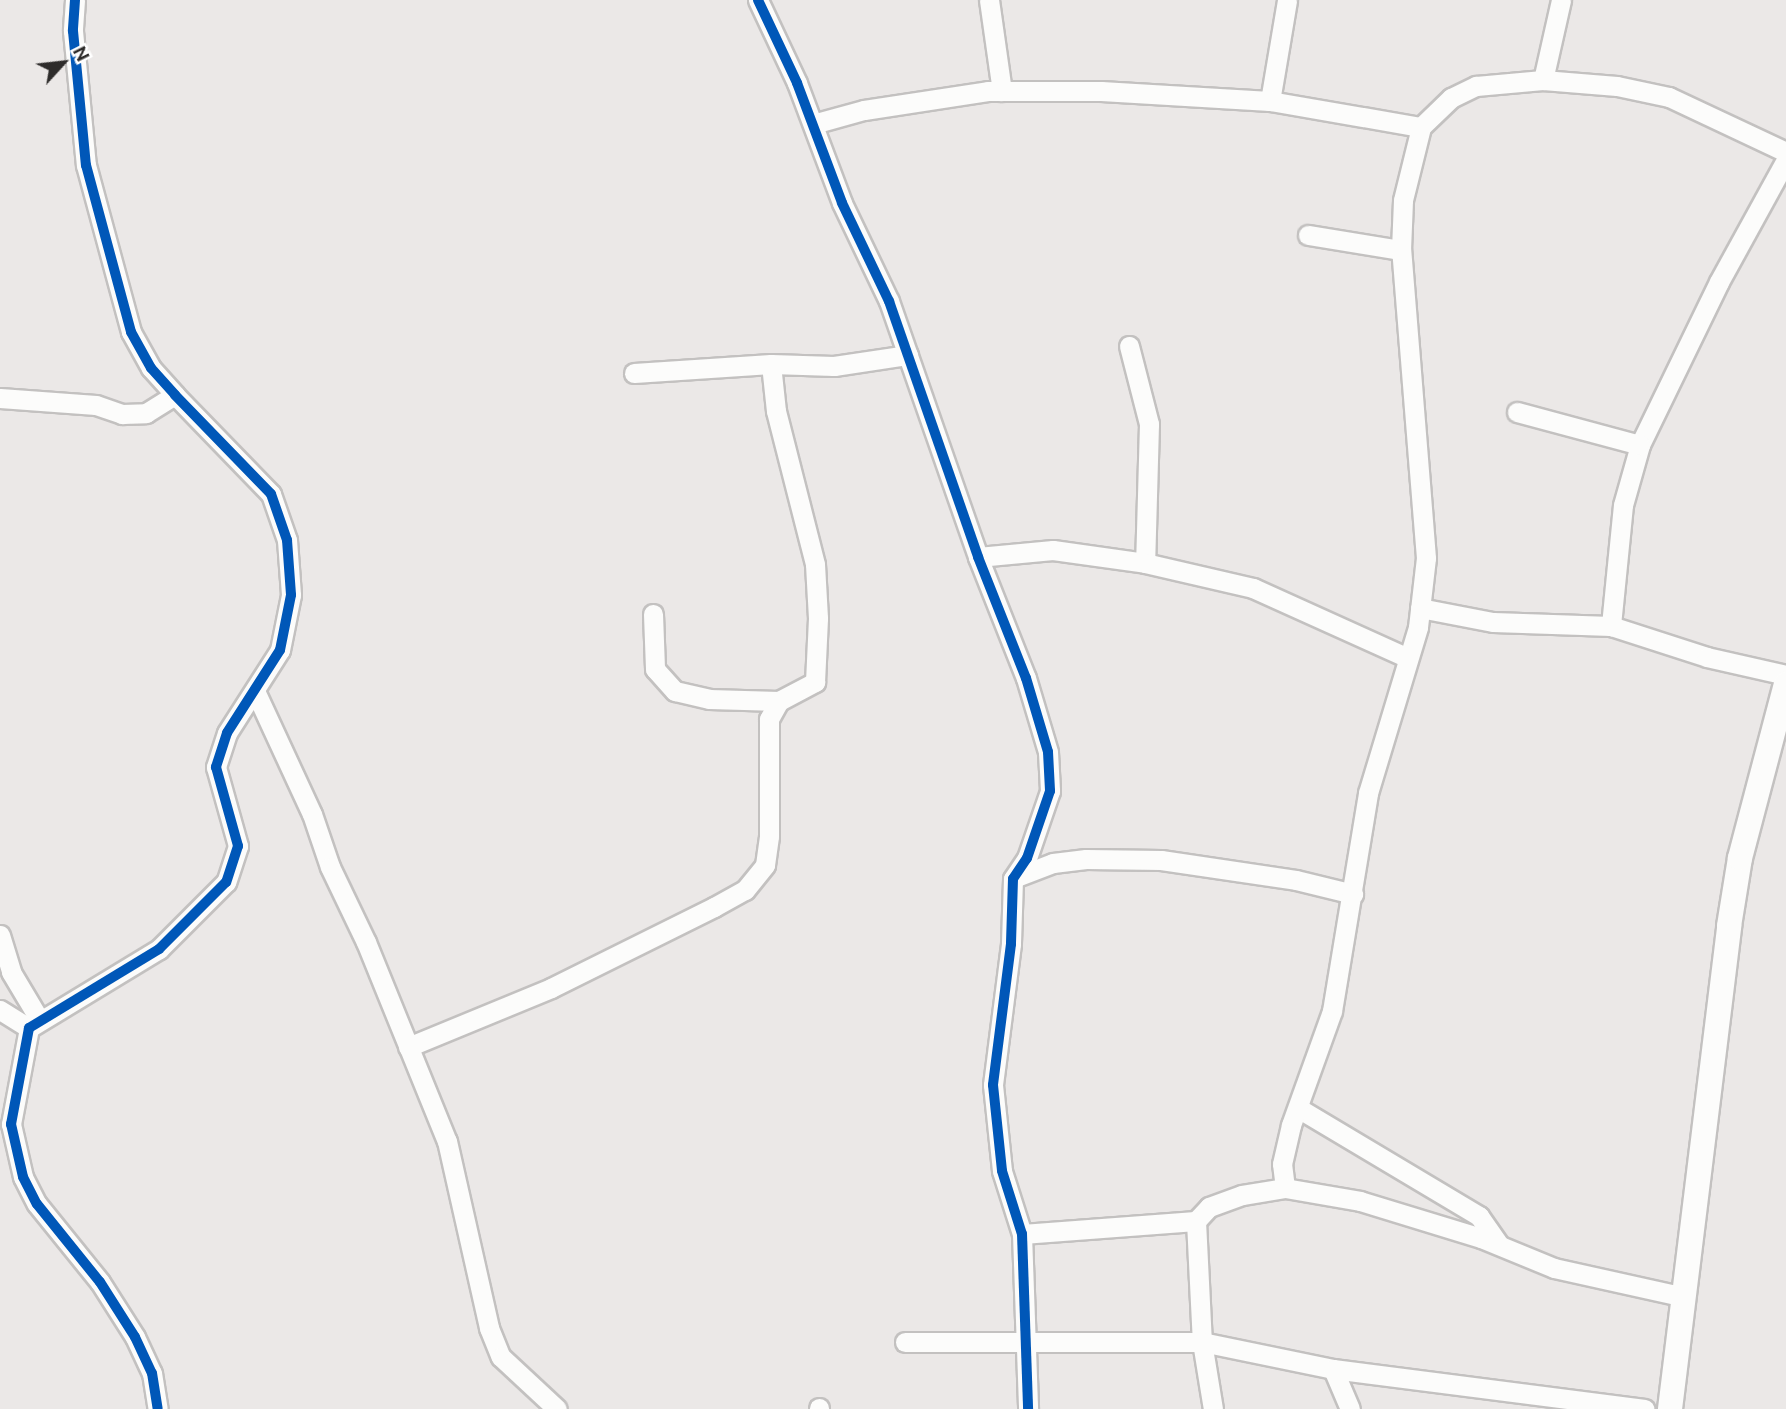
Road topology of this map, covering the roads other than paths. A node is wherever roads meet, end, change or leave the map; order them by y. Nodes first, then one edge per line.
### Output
1 (75, 0) edge
2 (758, 0) edge
3 (989, 0) edge
4 (1287, 0) edge
5 (1562, 0) edge
6 (1543, 80) junction
7 (1002, 91) junction
8 (1270, 101) junction
9 (813, 124) junction
10 (1421, 127) junction
11 (1786, 152) edge
12 (1786, 160) edge
13 (1308, 235) dead end
14 (1401, 250) junction
15 (1129, 346) dead end
16 (908, 355) junction
17 (771, 364) junction
18 (634, 373) dead end
19 (175, 395) junction
20 (0, 398) edge
21 (1517, 412) dead end
22 (1640, 445) junction
23 (978, 557) junction
24 (1145, 564) junction
25 (1420, 608) junction
26 (653, 614) dead end
27 (1611, 626) junction
28 (1406, 657) junction
29 (1786, 675) edge
30 (1786, 684) edge
31 (256, 693) junction
32 (779, 701) junction
33 (1013, 879) junction
34 (1353, 894) junction
35 (0, 935) edge
36 (0, 1010) edge
37 (34, 1024) junction
38 (408, 1047) junction
39 (1298, 1108) junction
40 (6, 1122) edge
41 (1285, 1188) junction
42 (1196, 1221) junction
43 (1022, 1234) junction
44 (1499, 1245) junction
45 (1685, 1297) junction
46 (905, 1342) dead end
47 (1202, 1342) junction
48 (1025, 1346) junction
49 (1333, 1369) junction
50 (158, 1409) edge
51 (556, 1409) edge
52 (1028, 1409) edge
53 (1213, 1409) edge
54 (1350, 1409) edge
55 (1644, 1409) edge
56 (1670, 1409) edge

1 - 19 street
2 - 9 street
3 - 7 street
4 - 8 street
5 - 6 street
6 - 10 street
6 - 11 street
7 - 8 street
7 - 9 street
8 - 10 street
9 - 16 street
10 - 14 street
12 - 22 street
13 - 14 street
14 - 25 street
15 - 24 street
16 - 17 street
16 - 23 street
17 - 18 street
17 - 32 street
19 - 20 street
19 - 31 street
21 - 22 street
22 - 27 street
23 - 24 street
23 - 33 street
24 - 28 street
25 - 27 street
25 - 28 street
26 - 32 street
27 - 29 street
28 - 34 street
30 - 45 main road
31 - 37 street
31 - 38 street
32 - 38 street
33 - 34 street
33 - 43 street
34 - 39 street
35 - 37 street
36 - 37 street
37 - 40 street
38 - 51 street
39 - 41 street
39 - 44 street
40 - 50 street
41 - 42 street
41 - 44 street
42 - 43 street
42 - 47 street
43 - 48 street
44 - 45 street
45 - 56 main road
46 - 48 street
47 - 48 street
47 - 49 street
47 - 53 street
48 - 52 street
49 - 54 street
49 - 55 street

